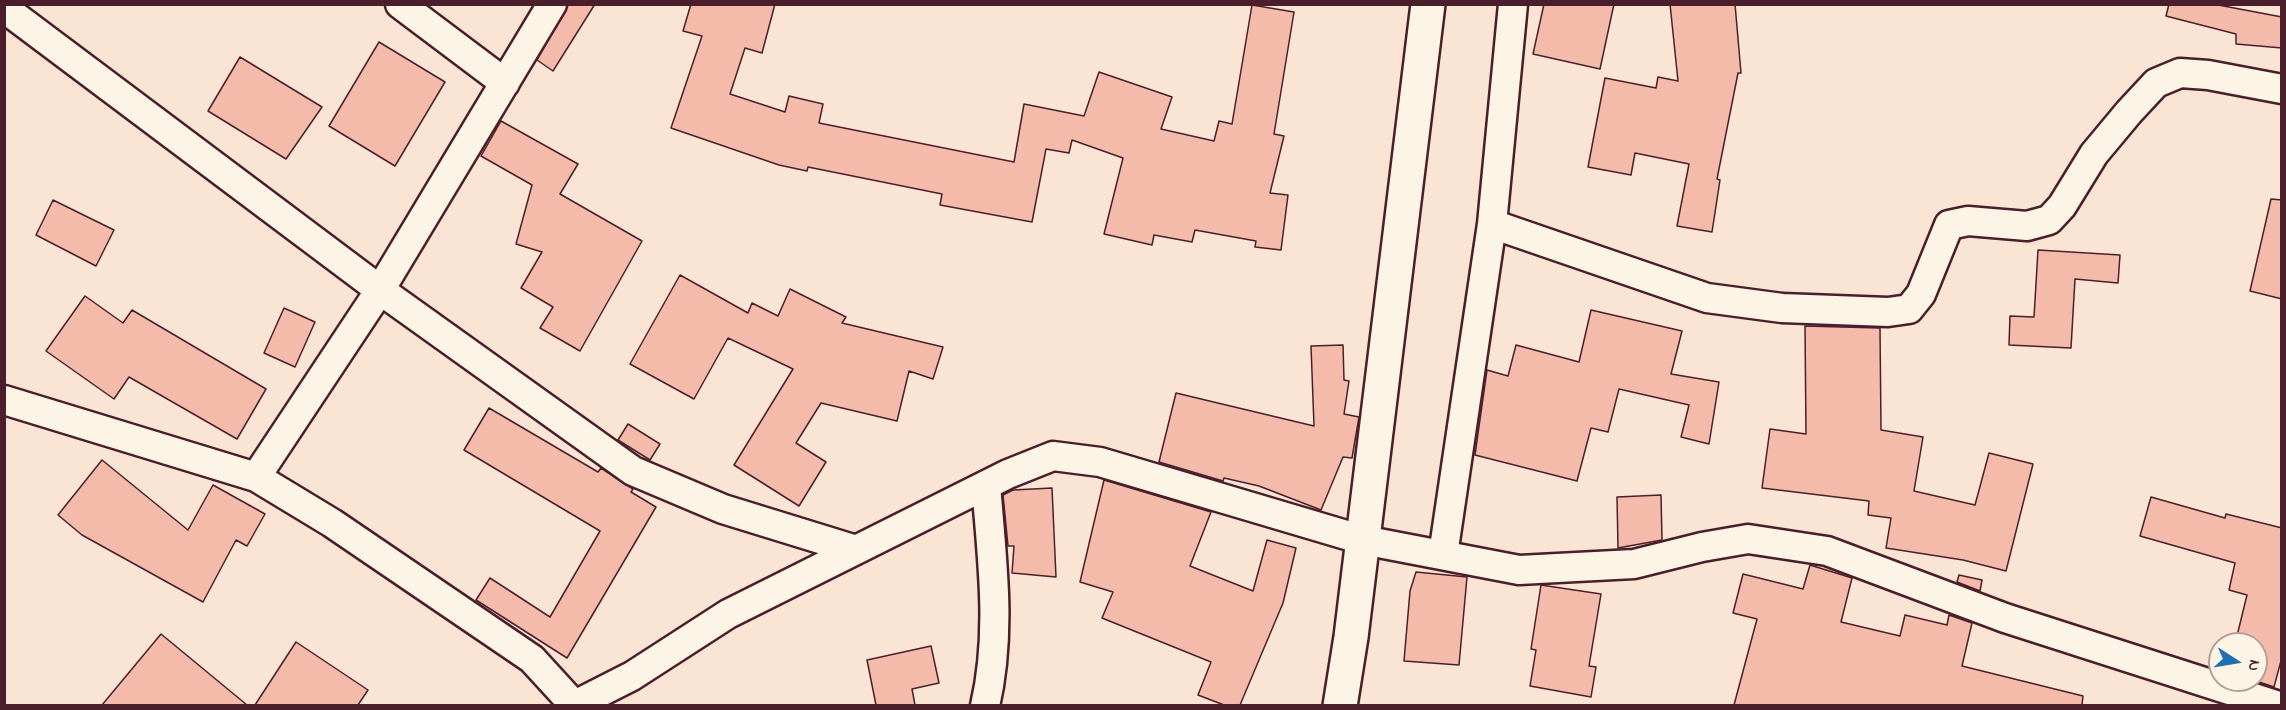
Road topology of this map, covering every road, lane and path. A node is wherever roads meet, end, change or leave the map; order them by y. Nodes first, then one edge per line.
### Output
1 (400, 4) edge
2 (552, 4) edge
3 (1428, 4) edge
4 (1513, 4) edge
5 (4, 8) edge
6 (505, 83) junction
7 (2282, 88) edge
8 (1492, 224) junction
9 (380, 290) junction
10 (4, 400) edge
11 (256, 477) junction
12 (986, 485) junction
13 (1363, 540) junction
14 (856, 550) junction
15 (1443, 555) junction
16 (575, 705) edge
17 (985, 705) edge
18 (1340, 705) edge
19 (2279, 705) edge

1 - 6 street
2 - 6 street
3 - 13 main road
4 - 8 street
5 - 9 street
6 - 9 street
7 - 8 street
8 - 15 street
9 - 11 street
9 - 14 street
10 - 11 street
11 - 16 street
12 - 13 street
12 - 14 street
12 - 17 street
13 - 15 street
13 - 18 main road
14 - 16 street
15 - 19 street

